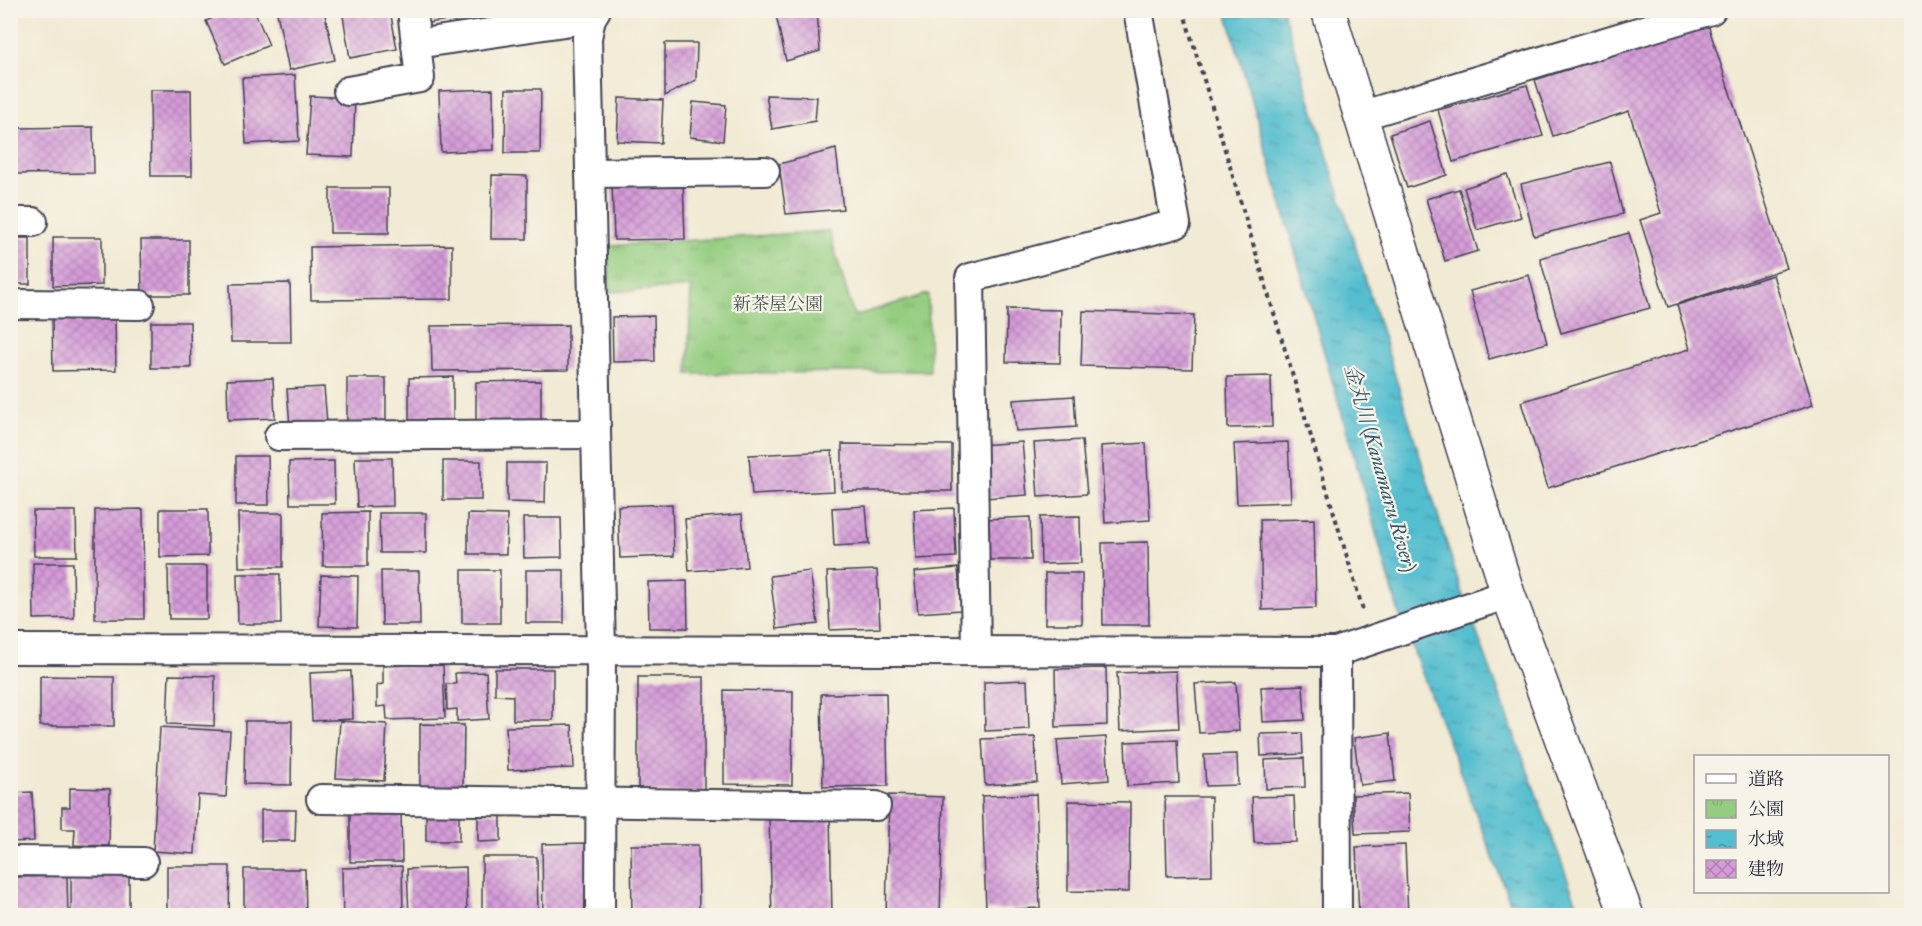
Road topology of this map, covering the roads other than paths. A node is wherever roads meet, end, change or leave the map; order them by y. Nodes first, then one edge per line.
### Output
1 (412, 10) edge
2 (1138, 10) edge
3 (1328, 10) edge
4 (1712, 10) edge
5 (594, 14) edge
6 (416, 44) junction
7 (348, 92) dead end
8 (1360, 116) junction
9 (765, 171) dead end
10 (590, 173) junction
11 (10, 304) edge
12 (140, 305) dead end
13 (596, 434) junction
14 (279, 436) dead end
15 (1508, 594) junction
16 (10, 649) edge
17 (601, 650) junction
18 (976, 651) junction
19 (1336, 652) junction
20 (321, 799) dead end
21 (600, 802) junction
22 (876, 806) dead end
23 (10, 861) edge
24 (143, 862) dead end
25 (600, 915) edge
26 (1337, 915) edge
27 (1627, 915) edge

1 - 6 street
2 - 18 street
3 - 8 street
4 - 8 street
5 - 6 street
5 - 10 street
6 - 7 street
8 - 15 street
9 - 10 street
10 - 13 street
11 - 12 street
13 - 14 street
13 - 17 street
15 - 19 street
15 - 27 street
16 - 17 street
17 - 18 street
17 - 21 street
18 - 19 street
19 - 26 street
20 - 21 street
21 - 22 street
21 - 25 street
23 - 24 street

